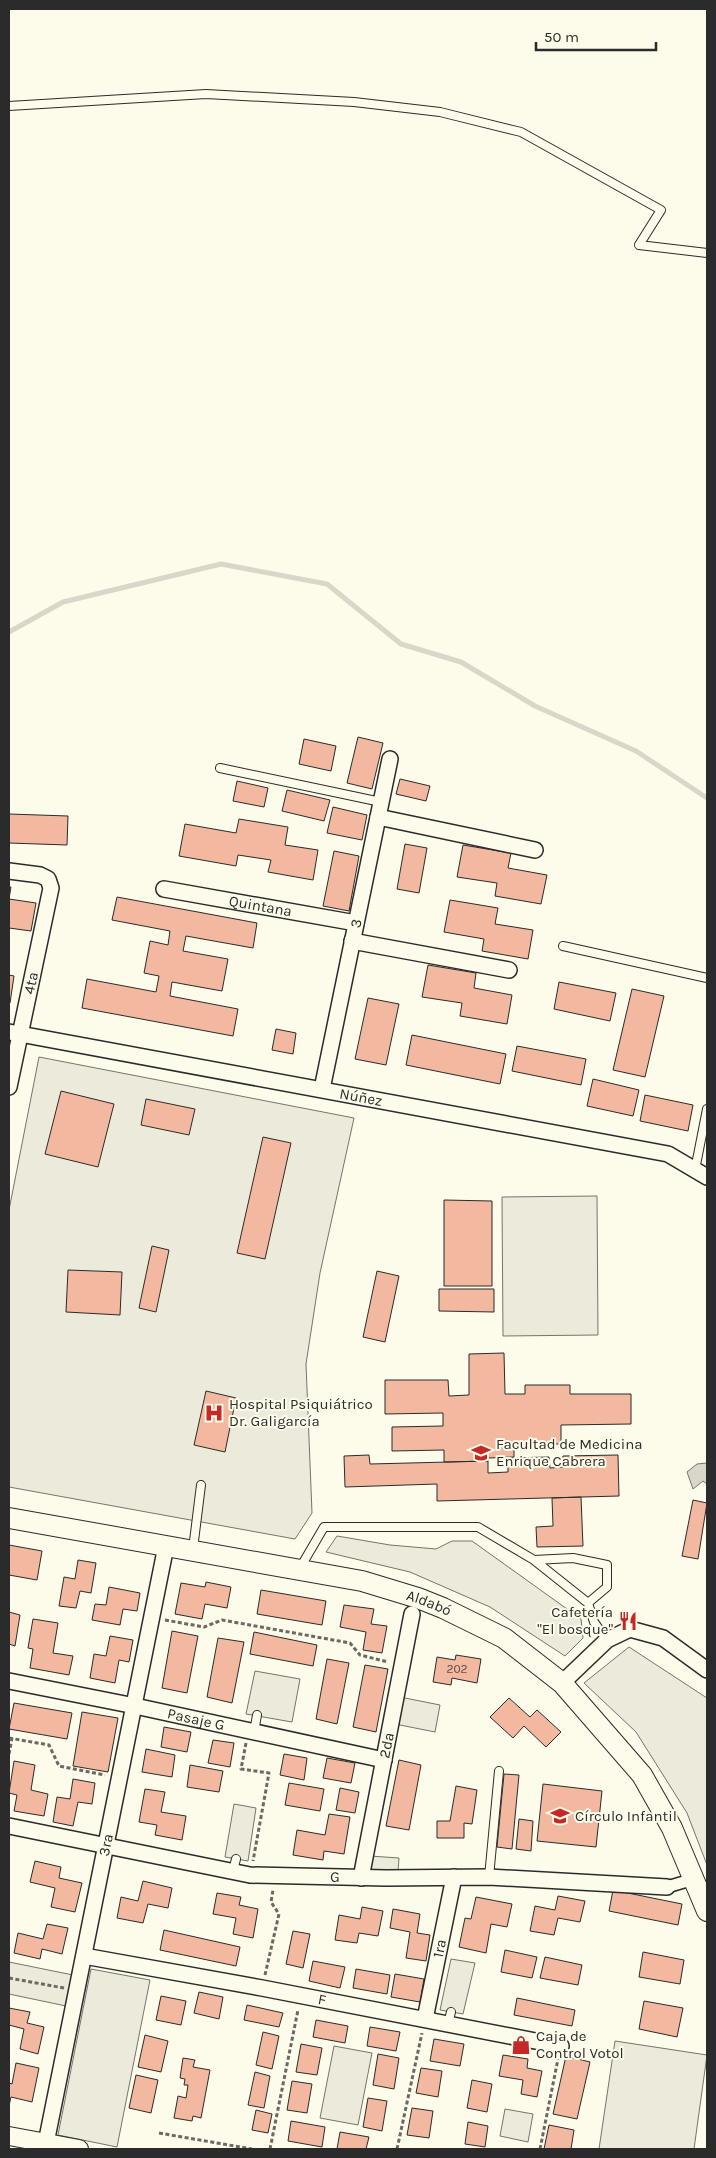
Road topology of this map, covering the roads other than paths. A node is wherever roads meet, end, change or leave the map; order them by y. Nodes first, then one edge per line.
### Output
1 (9, 106) edge
2 (707, 253) edge
3 (390, 759) dead end
4 (220, 768) dead end
5 (381, 802) junction
6 (378, 817) junction
7 (535, 850) dead end
8 (9, 871) edge
9 (164, 889) dead end
10 (356, 923) junction
11 (352, 941) junction
12 (563, 946) dead end
13 (509, 970) dead end
14 (707, 978) edge
15 (14, 1033) edge
16 (9, 1087) edge
17 (322, 1089) junction
18 (707, 1109) edge
19 (701, 1173) edge
20 (201, 1485) dead end
21 (9, 1518) edge
22 (166, 1546) junction
23 (193, 1551) junction
24 (534, 1560) junction
25 (299, 1570) junction
26 (588, 1603) junction
27 (415, 1606) junction
28 (607, 1640) junction
29 (707, 1670) edge
30 (9, 1681) edge
31 (562, 1682) junction
32 (134, 1706) junction
33 (257, 1716) dead end
34 (251, 1731) junction
35 (384, 1760) junction
36 (499, 1771) dead end
37 (9, 1826) edge
38 (106, 1845) junction
39 (454, 1877) junction
40 (489, 1877) junction
41 (361, 1878) junction
42 (694, 1878) junction
43 (667, 1887) joint
44 (707, 1911) edge
45 (84, 1956) junction
46 (425, 2020) junction
47 (561, 2046) road end
48 (9, 2136) edge
49 (46, 2143) junction
50 (78, 2149) edge

1 - 2 lane
3 - 5 street, 3
4 - 5 lane
5 - 6 street, 3
6 - 7 street
6 - 10 street, 3
8 - 15 street, 4ta
9 - 10 street, Quintana
10 - 11 street, 3
11 - 13 street
11 - 17 street, 3
12 - 14 lane
15 - 16 street, 4ta
15 - 17 street, Núñez
17 - 19 street, Núñez
18 - 19 lane
20 - 23 lane
21 - 22 main road, Aldabó
22 - 23 main road, Aldabó
22 - 32 street, 3ra
23 - 25 main road, Aldabó
24 - 25 lane
24 - 26 lane
24 - 26 lane
25 - 27 main road, Aldabó
26 - 28 lane
27 - 31 main road, Aldabó
27 - 35 street, 2da
28 - 29 street
28 - 31 street
30 - 32 street, Pasaje G
31 - 42 main road, Aldabó
32 - 34 street, Pasaje G
32 - 38 street, 3ra
33 - 34 lane
34 - 35 street, Pasaje G
35 - 41 street, 2da
36 - 40 lane
37 - 38 street, G
38 - 41 street, G
38 - 45 street, 3ra
39 - 40 street, G
39 - 41 street, G
39 - 46 street, 1ra
40 - 43 street, G
42 - 43 street
42 - 44 main road, Aldabó
45 - 46 street, F
45 - 49 street, 3ra
46 - 47 street, F
48 - 49 street
49 - 50 street

